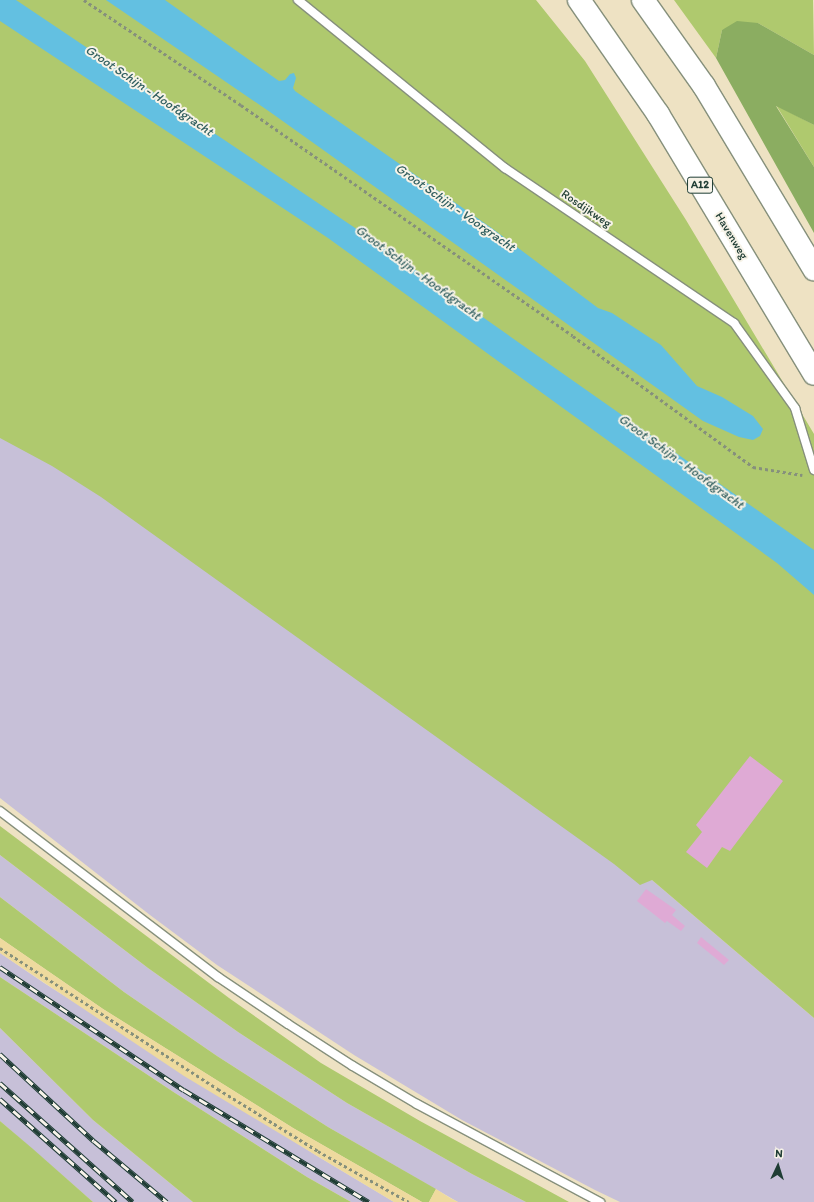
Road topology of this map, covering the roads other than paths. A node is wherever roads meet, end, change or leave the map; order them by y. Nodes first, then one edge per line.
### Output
1 (298, 0) edge
2 (579, 0) edge
3 (642, 0) edge
4 (814, 269) edge
5 (814, 374) edge
6 (810, 472) edge
7 (0, 811) edge
8 (600, 1202) edge

1 - 6 lane, Rosdijkweg
2 - 5 highway, Havenweg / A12
3 - 4 highway
7 - 8 lane

